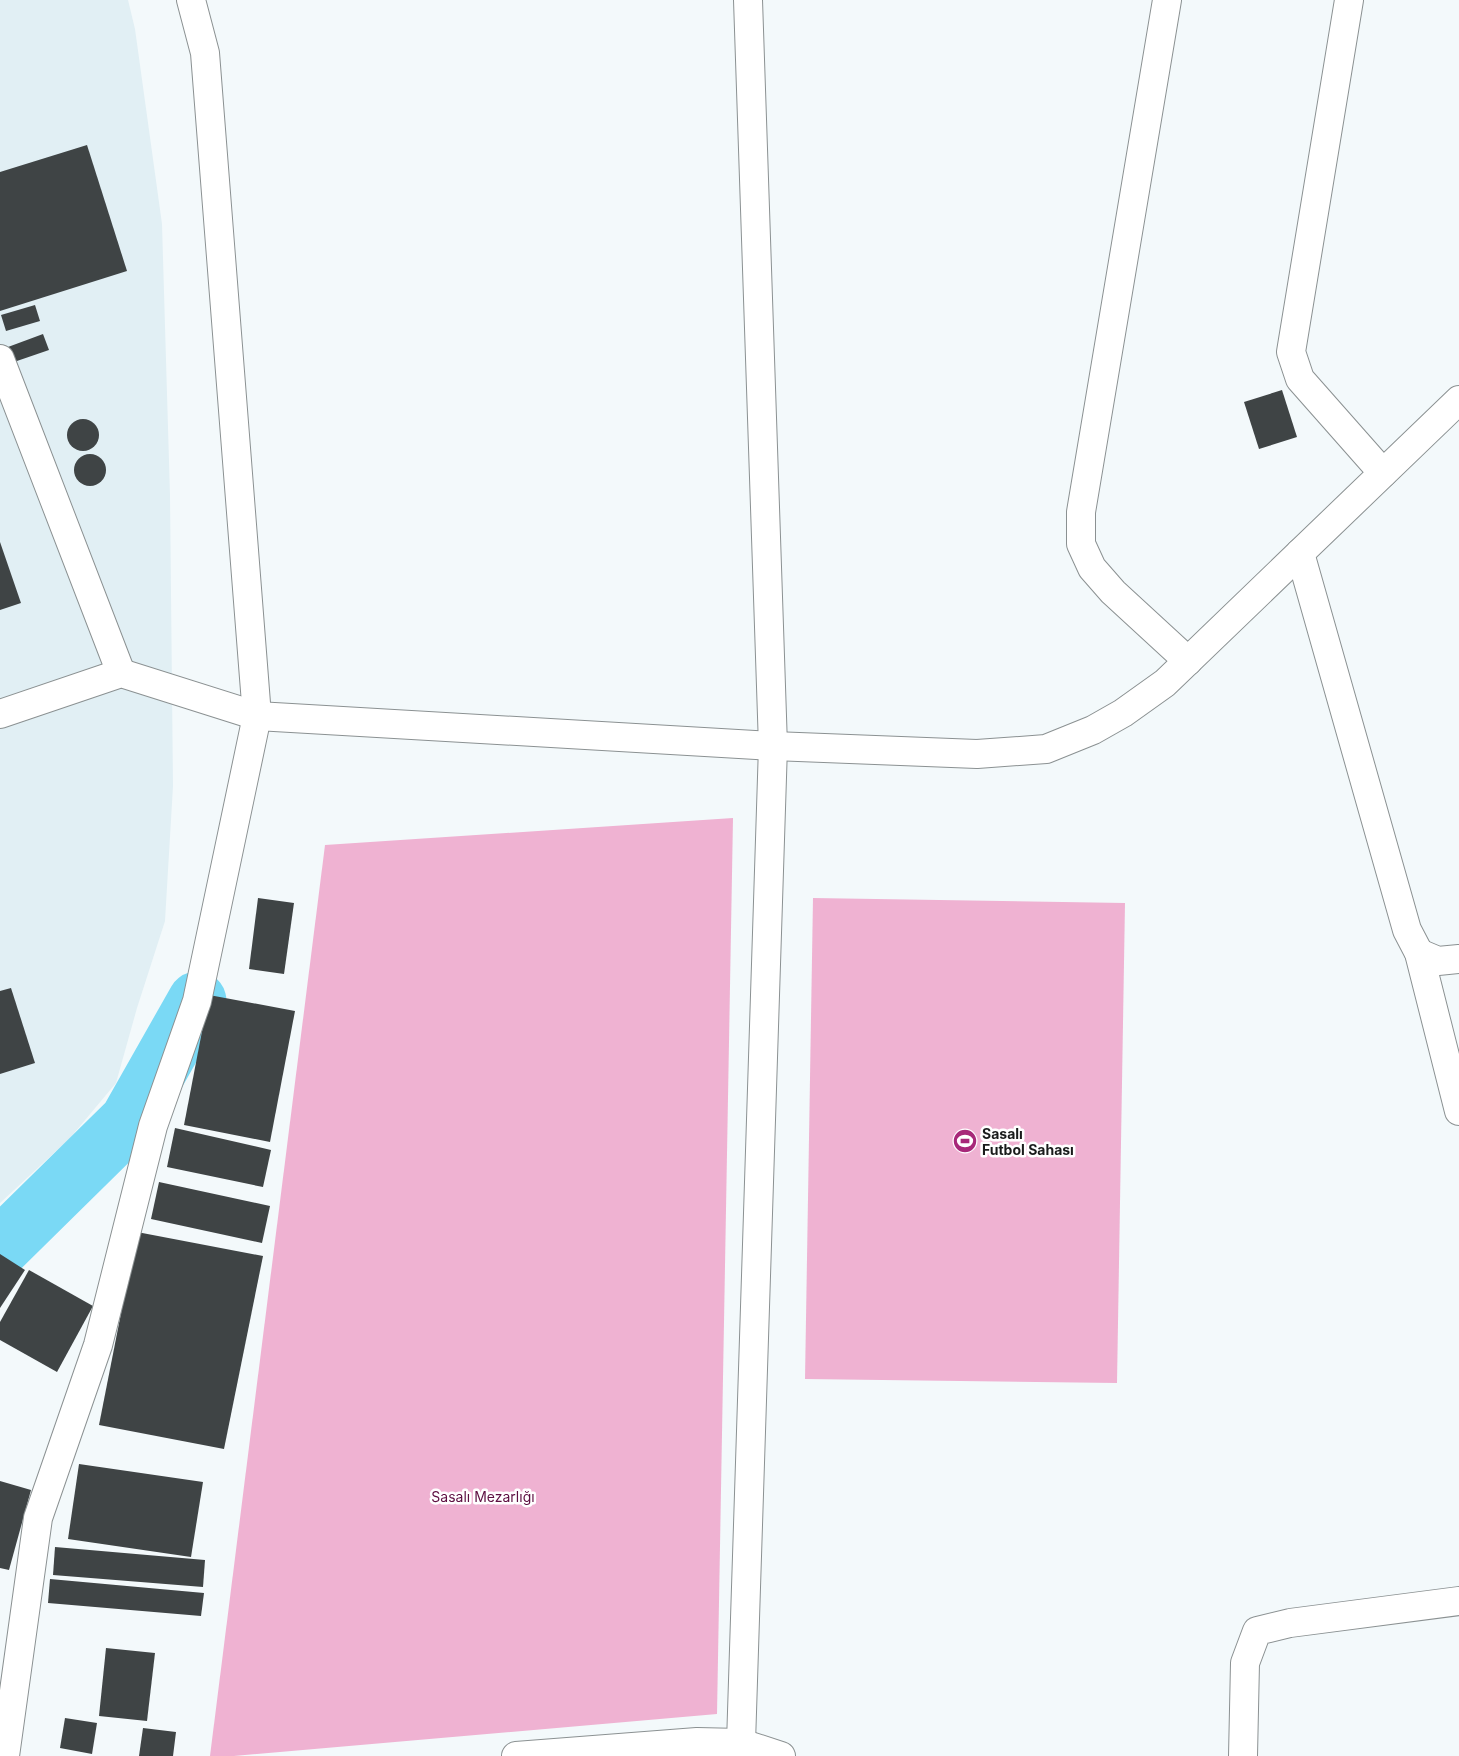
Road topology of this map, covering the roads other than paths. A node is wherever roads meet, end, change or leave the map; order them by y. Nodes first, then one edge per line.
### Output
1 (191, 0) edge
2 (748, 0) edge
3 (1167, 0) edge
4 (1349, 0) edge
5 (0, 359) edge
6 (1459, 400) edge
7 (1383, 472) junction
8 (1300, 553) junction
9 (1188, 661) junction
10 (121, 673) junction
11 (0, 714) edge
12 (257, 716) junction
13 (773, 746) junction
14 (1419, 953) junction
15 (1459, 959) edge
16 (1459, 1111) edge
17 (1459, 1601) edge
18 (741, 1743) junction
19 (5, 1756) edge
20 (516, 1756) edge
21 (781, 1756) edge
22 (1243, 1756) edge

1 - 12 street
2 - 13 street
3 - 9 street
4 - 7 street
5 - 10 street
6 - 7 street
7 - 8 street
8 - 9 street
8 - 14 street
9 - 13 street
10 - 11 street
10 - 12 street
12 - 13 street
12 - 19 street
13 - 18 street
14 - 15 street
14 - 16 street
17 - 22 street
18 - 20 street
18 - 21 street

